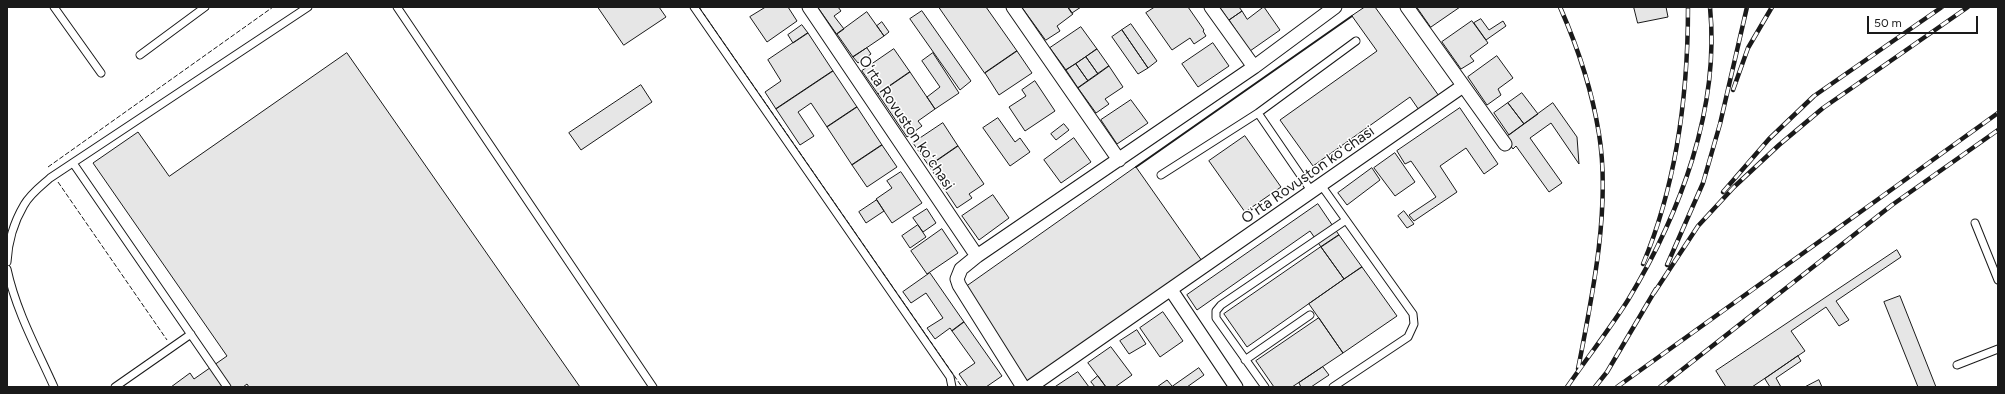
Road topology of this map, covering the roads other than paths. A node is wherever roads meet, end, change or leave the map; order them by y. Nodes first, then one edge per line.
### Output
1 (54, 7) edge
2 (205, 7) edge
3 (308, 7) edge
4 (396, 7) edge
5 (694, 7) edge
6 (809, 7) edge
7 (1013, 7) edge
8 (1211, 7) edge
9 (1335, 7) edge
10 (1407, 7) edge
11 (1356, 41) dead end
12 (140, 55) dead end
13 (1254, 67) junction
14 (101, 73) dead end
15 (1463, 86) junction
16 (1258, 113) junction
17 (1506, 144) dead end
18 (1119, 160) junction
19 (73, 163) junction
20 (1161, 175) dead end
21 (1317, 189) junction
22 (1346, 220) junction
23 (1975, 223) dead end
24 (977, 256) junction
25 (7, 262) edge
26 (7, 270) edge
27 (1998, 280) edge
28 (1171, 290) junction
29 (1310, 315) dead end
30 (191, 334) junction
31 (1998, 349) edge
32 (1245, 360) junction
33 (1957, 365) dead end
34 (54, 387) edge
35 (115, 387) edge
36 (228, 387) edge
37 (653, 387) edge
38 (952, 387) edge
39 (1023, 387) edge
40 (1030, 387) edge
41 (1236, 387) edge
42 (1265, 387) edge
43 (1332, 387) edge

1 - 14 lane
2 - 12 lane
3 - 19 lane
4 - 37 lane
5 - 38 lane
6 - 24 street, Oʻrta Rovuston koʻchasi
7 - 18 street
8 - 13 street
9 - 13 street
10 - 15 street
11 - 16 lane
13 - 18 street
15 - 17 street
15 - 21 street, Oʻrta Rovuston koʻchasi
16 - 20 lane
16 - 21 lane
18 - 24 street
19 - 25 lane
19 - 30 lane
21 - 22 lane
21 - 28 street, Oʻrta Rovuston koʻchasi
22 - 32 lane
22 - 43 lane
23 - 27 lane
24 - 39 street
26 - 34 lane
28 - 40 street, Oʻrta Rovuston koʻchasi
28 - 41 street
29 - 32 lane
30 - 35 lane
30 - 36 lane
31 - 33 lane
32 - 42 lane

